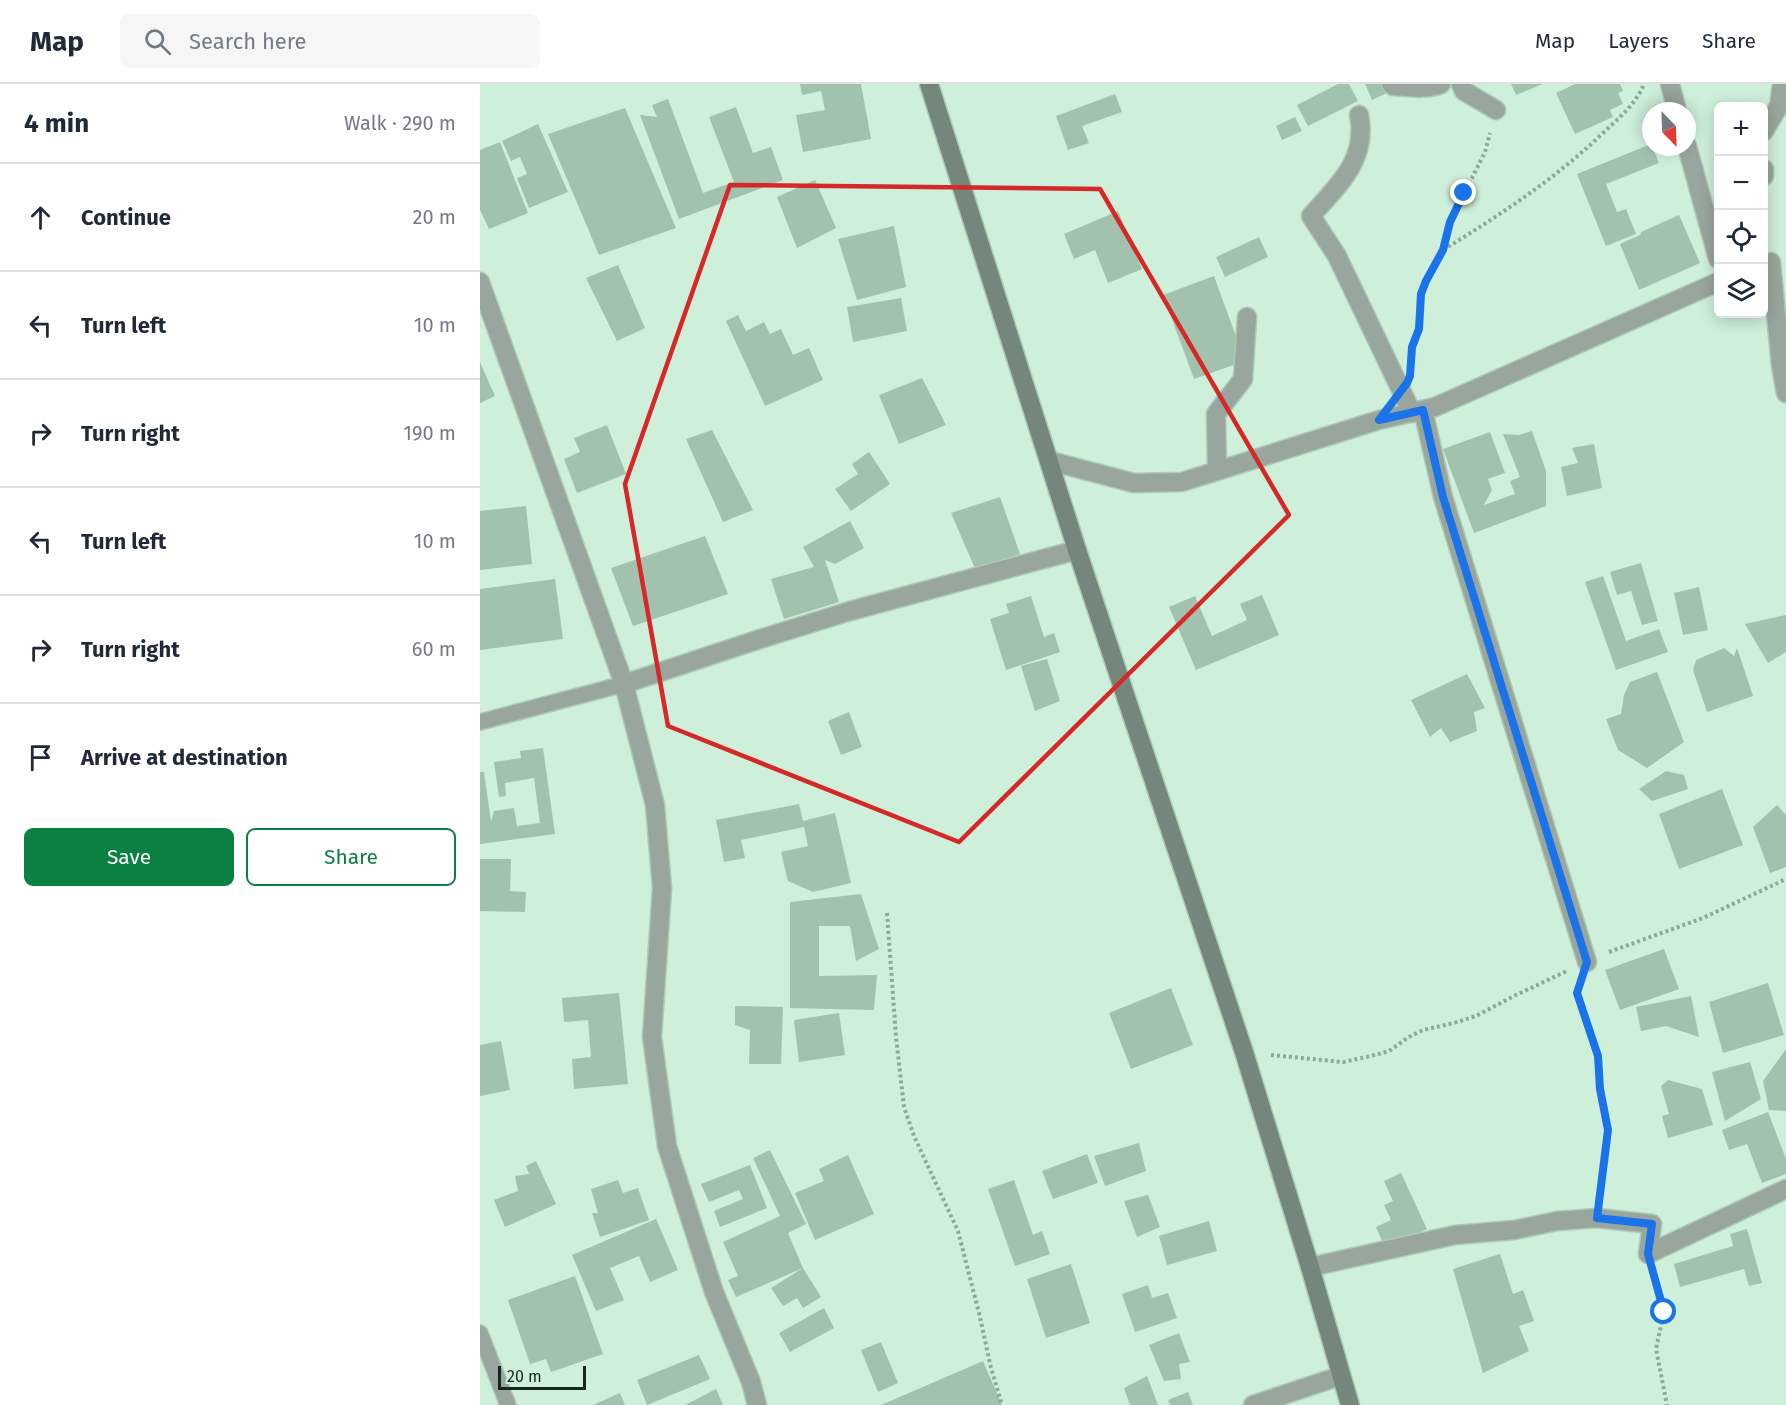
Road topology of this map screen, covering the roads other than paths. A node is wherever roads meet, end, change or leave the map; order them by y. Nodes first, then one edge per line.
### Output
1 (929, 84) edge
2 (1391, 84) edge
3 (1441, 84) edge
4 (1461, 84) edge
5 (1670, 84) edge
6 (1782, 84) edge
7 (1675, 102) edge
8 (1496, 110) road end
9 (1359, 115) dead end
10 (1768, 124) edge
11 (1690, 156) edge
12 (1714, 240) edge
13 (1774, 261) edge
14 (480, 282) edge
15 (1714, 284) edge
16 (1247, 317) dead end
17 (1786, 393) edge
18 (1418, 411) junction
19 (1050, 461) junction
20 (1217, 471) junction
21 (1077, 550) junction
22 (624, 684) junction
23 (480, 722) edge
24 (1587, 962) road end
25 (1786, 1189) edge
26 (1310, 1267) junction
27 (480, 1333) edge
28 (1340, 1376) junction
29 (508, 1405) edge
30 (757, 1405) edge
31 (1253, 1405) edge
32 (1350, 1405) edge

1 - 19 main road
2 - 3 street
4 - 8 street
5 - 7 street
6 - 10 street
9 - 18 street
11 - 12 street
13 - 17 street
14 - 22 street
15 - 18 street
16 - 20 street
18 - 20 street
18 - 24 street
19 - 20 street
19 - 21 main road
21 - 22 street
21 - 26 main road
22 - 23 lane
22 - 30 street
25 - 26 street
26 - 28 main road
27 - 29 lane
28 - 31 street
28 - 32 main road

